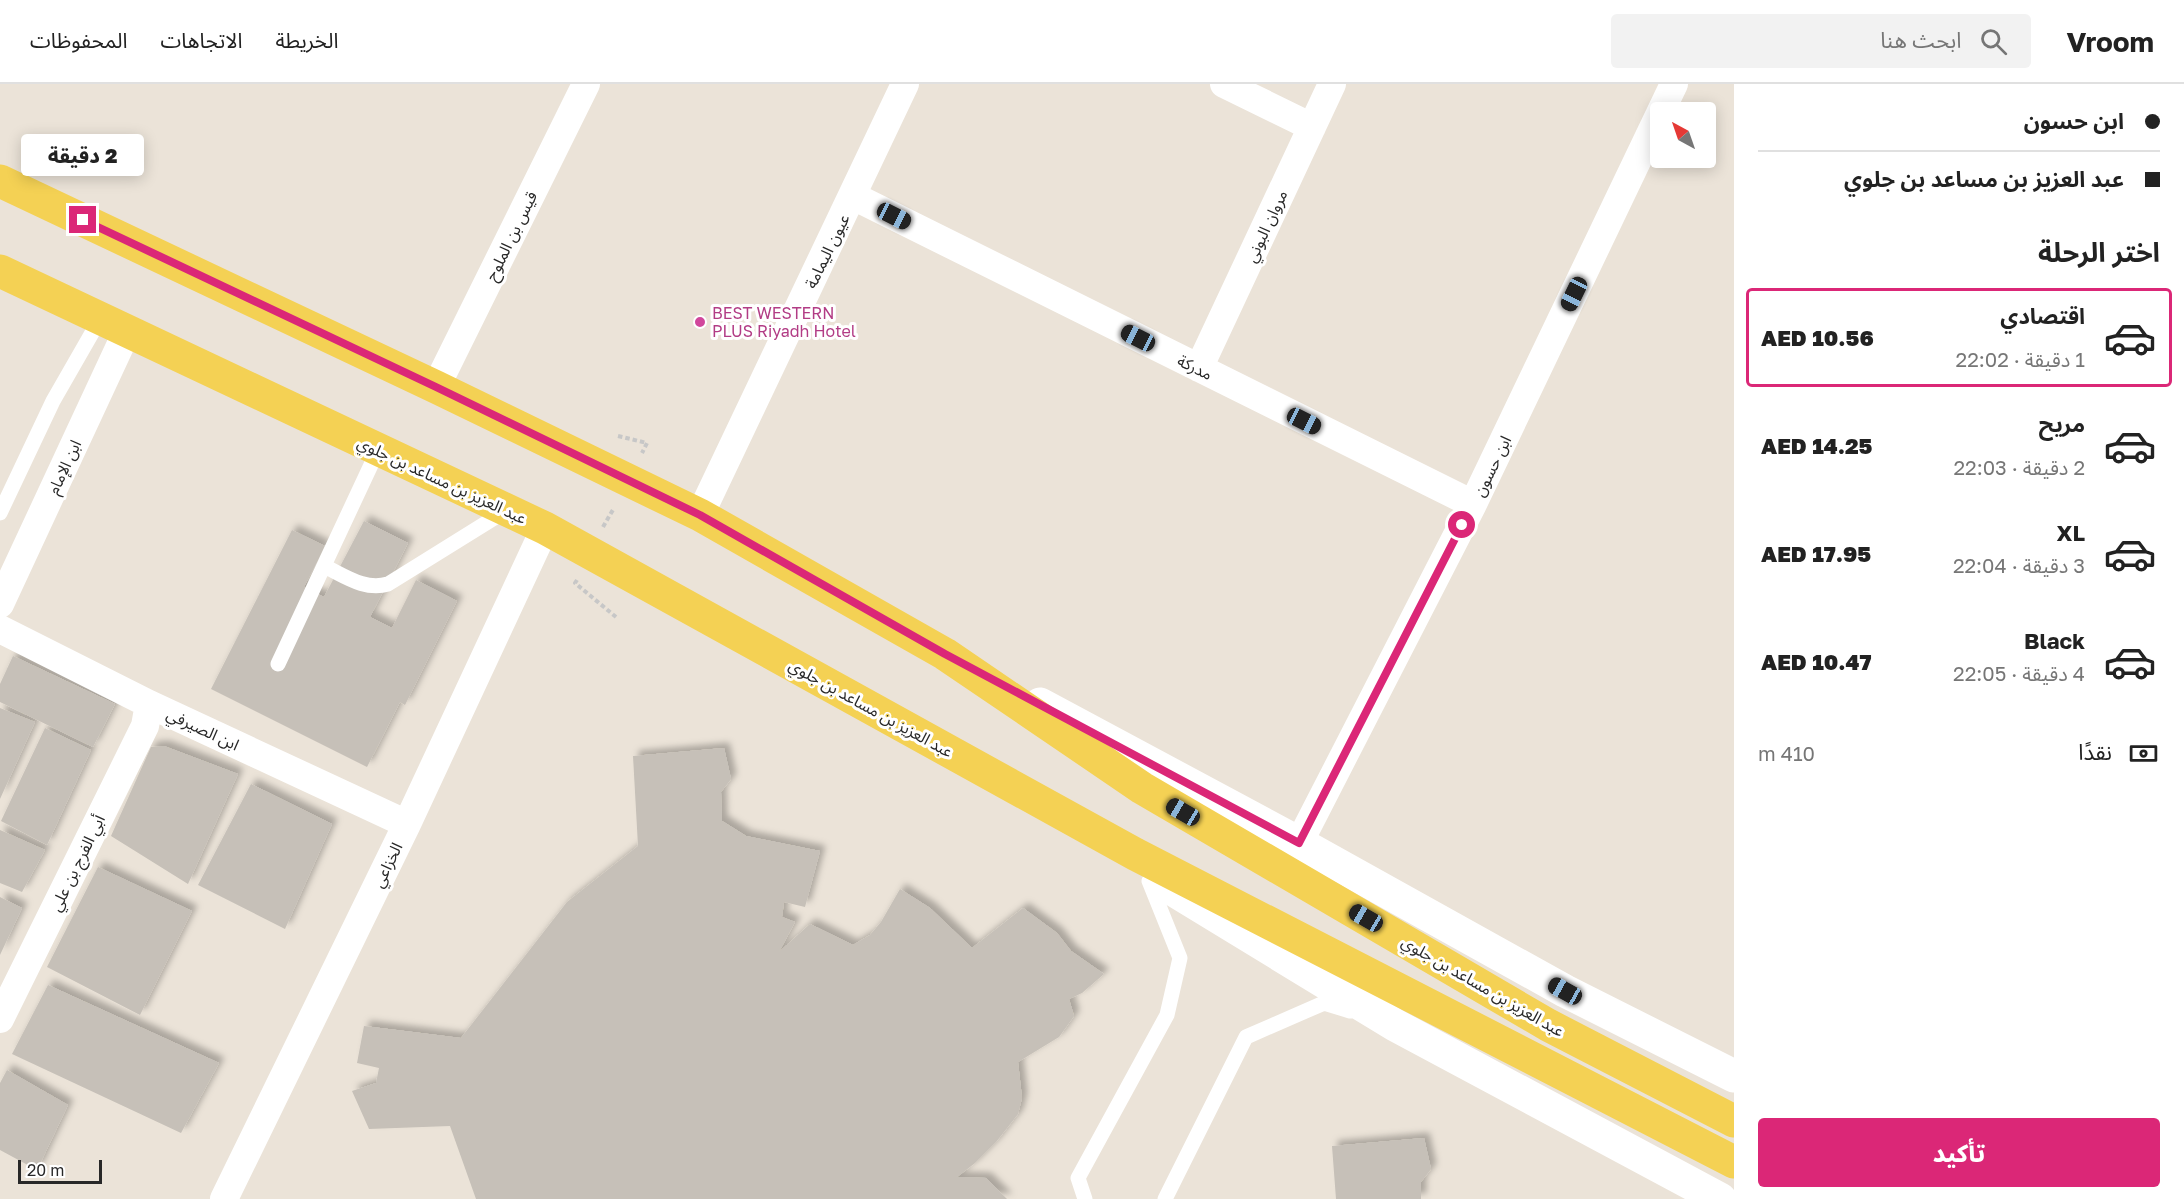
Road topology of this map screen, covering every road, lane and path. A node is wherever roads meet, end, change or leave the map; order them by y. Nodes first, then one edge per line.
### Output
1 (905, 84) edge
2 (1224, 84) edge
3 (1332, 84) edge
4 (1674, 84) edge
5 (582, 85) edge
6 (1312, 128) junction
7 (0, 181) edge
8 (853, 196) junction
9 (0, 271) edge
10 (114, 325) junction
11 (1199, 368) junction
12 (436, 387) junction
13 (618, 436) dead end
14 (378, 450) junction
15 (639, 458) dead end
16 (1473, 504) junction
17 (507, 510) junction
18 (0, 513) edge
19 (700, 515) junction
20 (545, 528) junction
21 (324, 566) junction
22 (575, 583) dead end
23 (0, 603) edge
24 (616, 617) dead end
25 (0, 629) edge
26 (945, 654) junction
27 (278, 664) dead end
28 (149, 704) junction
29 (407, 824) junction
30 (1299, 843) junction
31 (1140, 863) junction
32 (0, 1019) edge
33 (1395, 1025) junction
34 (1734, 1076) edge
35 (1734, 1121) edge
36 (1734, 1162) edge
37 (224, 1199) edge
38 (1085, 1199) edge
39 (1165, 1199) edge
40 (1720, 1199) edge

1 - 8 street, عيون اليمامة
2 - 6 street
3 - 6 street, مروان البوني
4 - 16 street, ابن حسون
5 - 12 street, قيس بن الملوح
6 - 11 street, مروان البوني
7 - 12 main road, عبد العزيز بن مساعد بن جلوي
8 - 11 street, مدركة
8 - 19 street, عيون اليمامة
9 - 10 main road, عبد العزيز بن مساعد بن جلوي
10 - 14 main road, عبد العزيز بن مساعد بن جلوي
10 - 18 lane
10 - 23 street, ابن الإمام
11 - 16 street, مدركة
12 - 19 main road, عبد العزيز بن مساعد بن جلوي
13 - 15 path
14 - 17 main road, عبد العزيز بن مساعد بن جلوي
14 - 21 lane
16 - 30 street, ابن حسون
17 - 20 main road, عبد العزيز بن مساعد بن جلوي
17 - 21 lane
19 - 26 main road, عبد العزيز بن مساعد بن جلوي
20 - 29 street, الخزاعي
20 - 31 main road, عبد العزيز بن مساعد بن جلوي
21 - 27 lane
22 - 24 path
25 - 28 street, ابن الصيرفي
26 - 30 main road
26 - 35 main road, عبد العزيز بن مساعد بن جلوي
28 - 29 street, ابن الصيرفي
28 - 32 street, أبي الفرج بن علي
29 - 37 street, الخزاعي
30 - 34 main road
31 - 33 main road
31 - 36 main road, عبد العزيز بن مساعد بن جلوي
31 - 38 lane
33 - 39 lane
33 - 40 main road

